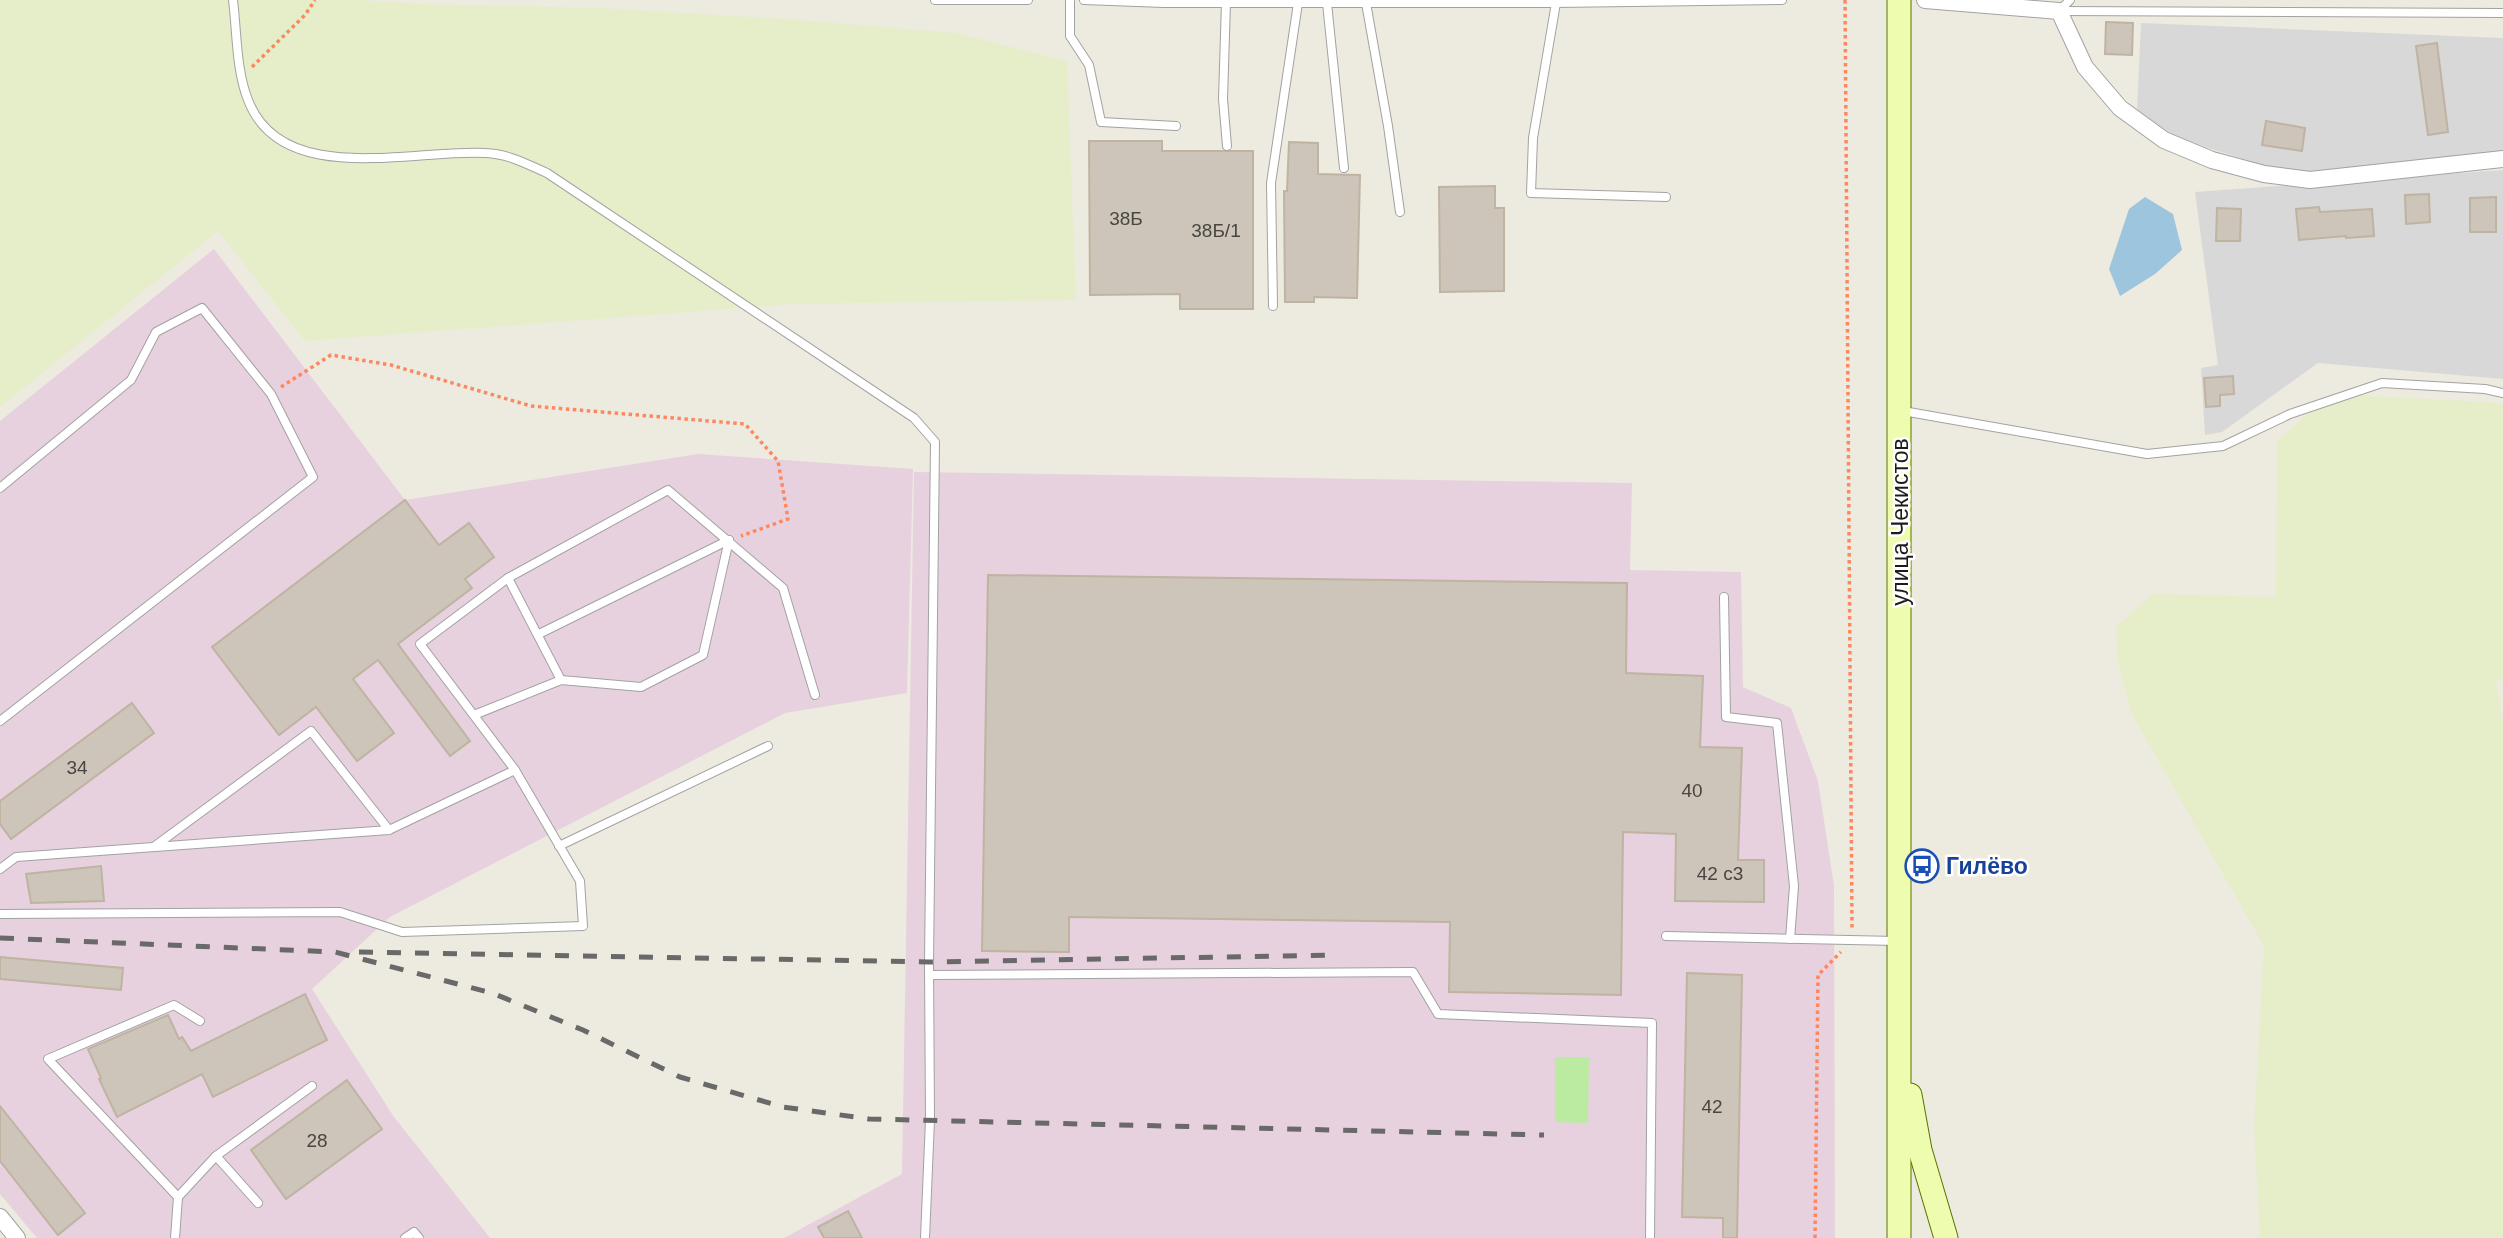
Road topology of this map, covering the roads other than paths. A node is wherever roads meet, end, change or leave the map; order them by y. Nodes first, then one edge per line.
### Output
1 (233, 0) edge
2 (935, 0) edge
3 (968, 0) edge
4 (1028, 0) edge
5 (1070, 0) edge
6 (1084, 0) edge
7 (1782, 0) edge
8 (1899, 0) edge
9 (1925, 0) edge
10 (1164, 1) edge
11 (1188, 1) edge
12 (1282, 1) edge
13 (1633, 1) edge
14 (1226, 2) junction
15 (1493, 2) edge
16 (1298, 3) junction
17 (1327, 3) junction
18 (1366, 3) junction
19 (1556, 4) junction
20 (2065, 5) edge
21 (2503, 12) edge
22 (1176, 126) dead end
23 (1227, 146) dead end
24 (2503, 159) edge
25 (1344, 168) dead end
26 (1666, 197) dead end
27 (1400, 212) dead end
28 (1273, 306) dead end
29 (2503, 393) edge
30 (1900, 410) junction
31 (0, 488) edge
32 (729, 540) junction
33 (508, 578) junction
34 (1724, 597) dead end
35 (539, 634) junction
36 (561, 680) junction
37 (815, 695) dead end
38 (474, 715) junction
39 (0, 721) edge
40 (768, 746) dead end
41 (515, 770) junction
42 (389, 830) junction
43 (559, 846) junction
44 (154, 847) junction
45 (0, 869) edge
46 (0, 914) edge
47 (1666, 936) dead end
48 (1790, 939) junction
49 (1900, 941) junction
50 (929, 975) junction
51 (200, 1021) dead end
52 (1900, 1044) junction
53 (312, 1086) dead end
54 (216, 1156) junction
55 (178, 1196) junction
56 (258, 1203) dead end
57 (0, 1217) edge
58 (17, 1238) edge
59 (175, 1238) edge
60 (405, 1238) edge
61 (419, 1238) edge
62 (925, 1238) edge
63 (1650, 1238) edge
64 (1899, 1238) edge
65 (1946, 1238) edge

1 - 50 lane
2 - 3 lane
3 - 4 lane
5 - 22 lane
6 - 10 lane
7 - 13 lane
8 - 30 main road, улица Чекистов
9 - 20 street
10 - 11 lane
11 - 14 lane
12 - 14 lane
12 - 16 lane
13 - 19 lane
14 - 23 lane
15 - 18 lane
15 - 19 lane
16 - 17 lane
16 - 28 lane
17 - 18 lane
17 - 25 lane
18 - 27 lane
19 - 26 lane
20 - 21 lane
20 - 24 street
29 - 30 lane
30 - 49 main road, улица Чекистов
31 - 39 lane
32 - 33 lane
32 - 35 lane
32 - 36 lane
32 - 37 lane
33 - 35 lane
33 - 38 lane
34 - 48 lane
35 - 36 lane
36 - 38 lane
38 - 41 lane
40 - 43 lane
41 - 42 lane
41 - 43 lane
42 - 44 lane
42 - 44 lane
43 - 46 lane
44 - 45 lane
47 - 48 lane
48 - 49 lane
49 - 52 main road, улица Чекистов
50 - 62 lane
50 - 63 lane
51 - 55 lane
52 - 64 main road
52 - 65 main road
53 - 54 lane
54 - 55 lane
54 - 56 lane
55 - 59 lane
57 - 58 street
60 - 61 lane

